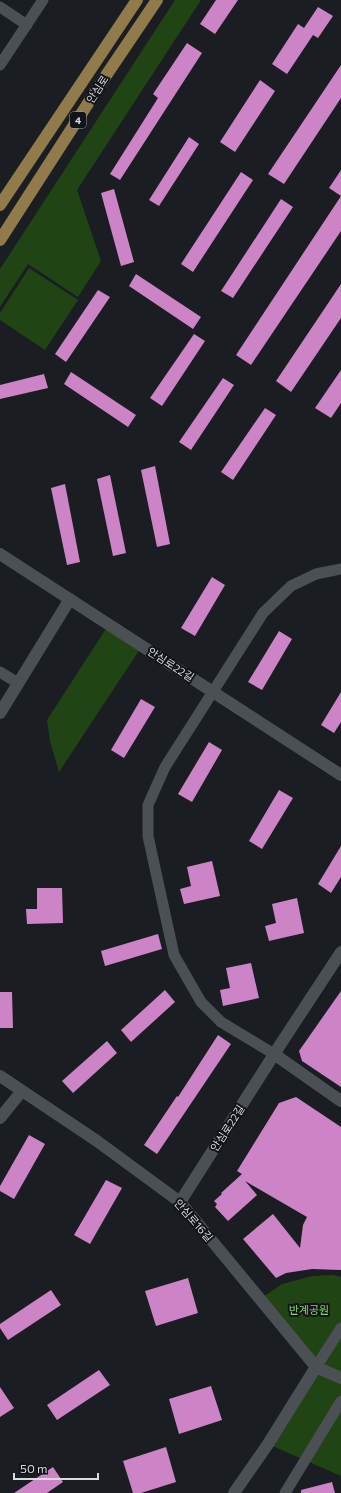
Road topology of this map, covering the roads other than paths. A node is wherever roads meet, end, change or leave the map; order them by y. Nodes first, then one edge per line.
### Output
1 (43, 0) edge
2 (137, 0) edge
3 (157, 0) edge
4 (0, 8) edge
5 (27, 25) junction
6 (0, 65) edge
7 (0, 204) edge
8 (0, 240) edge
9 (0, 554) edge
10 (341, 569) edge
11 (70, 599) junction
12 (0, 672) edge
13 (18, 683) junction
14 (213, 691) junction
15 (0, 712) edge
16 (341, 775) edge
17 (341, 952) edge
18 (274, 1054) junction
19 (0, 1076) edge
20 (22, 1091) junction
21 (341, 1102) edge
22 (0, 1118) edge
23 (180, 1202) junction
24 (341, 1328) edge
25 (316, 1367) junction
26 (341, 1378) edge
27 (341, 1401) edge
28 (234, 1493) edge
29 (284, 1493) edge

1 - 5 street
2 - 7 main road, 안심로 / 4
3 - 8 main road, 안심로 / 4
4 - 5 street
5 - 6 street
9 - 11 main road, 안심로22길
10 - 14 street
11 - 13 main road
11 - 14 main road, 안심로22길
12 - 13 street
13 - 15 main road
14 - 16 main road, 안심로22길
14 - 18 street
17 - 18 main road, 안심로22길
18 - 21 main road
18 - 23 main road, 안심로22길
19 - 20 main road, 안심로16길
20 - 22 main road
20 - 23 main road, 안심로16길
23 - 25 main road, 안심로16길
24 - 25 street
25 - 26 main road, 안심로16길
25 - 28 main road
27 - 29 street

